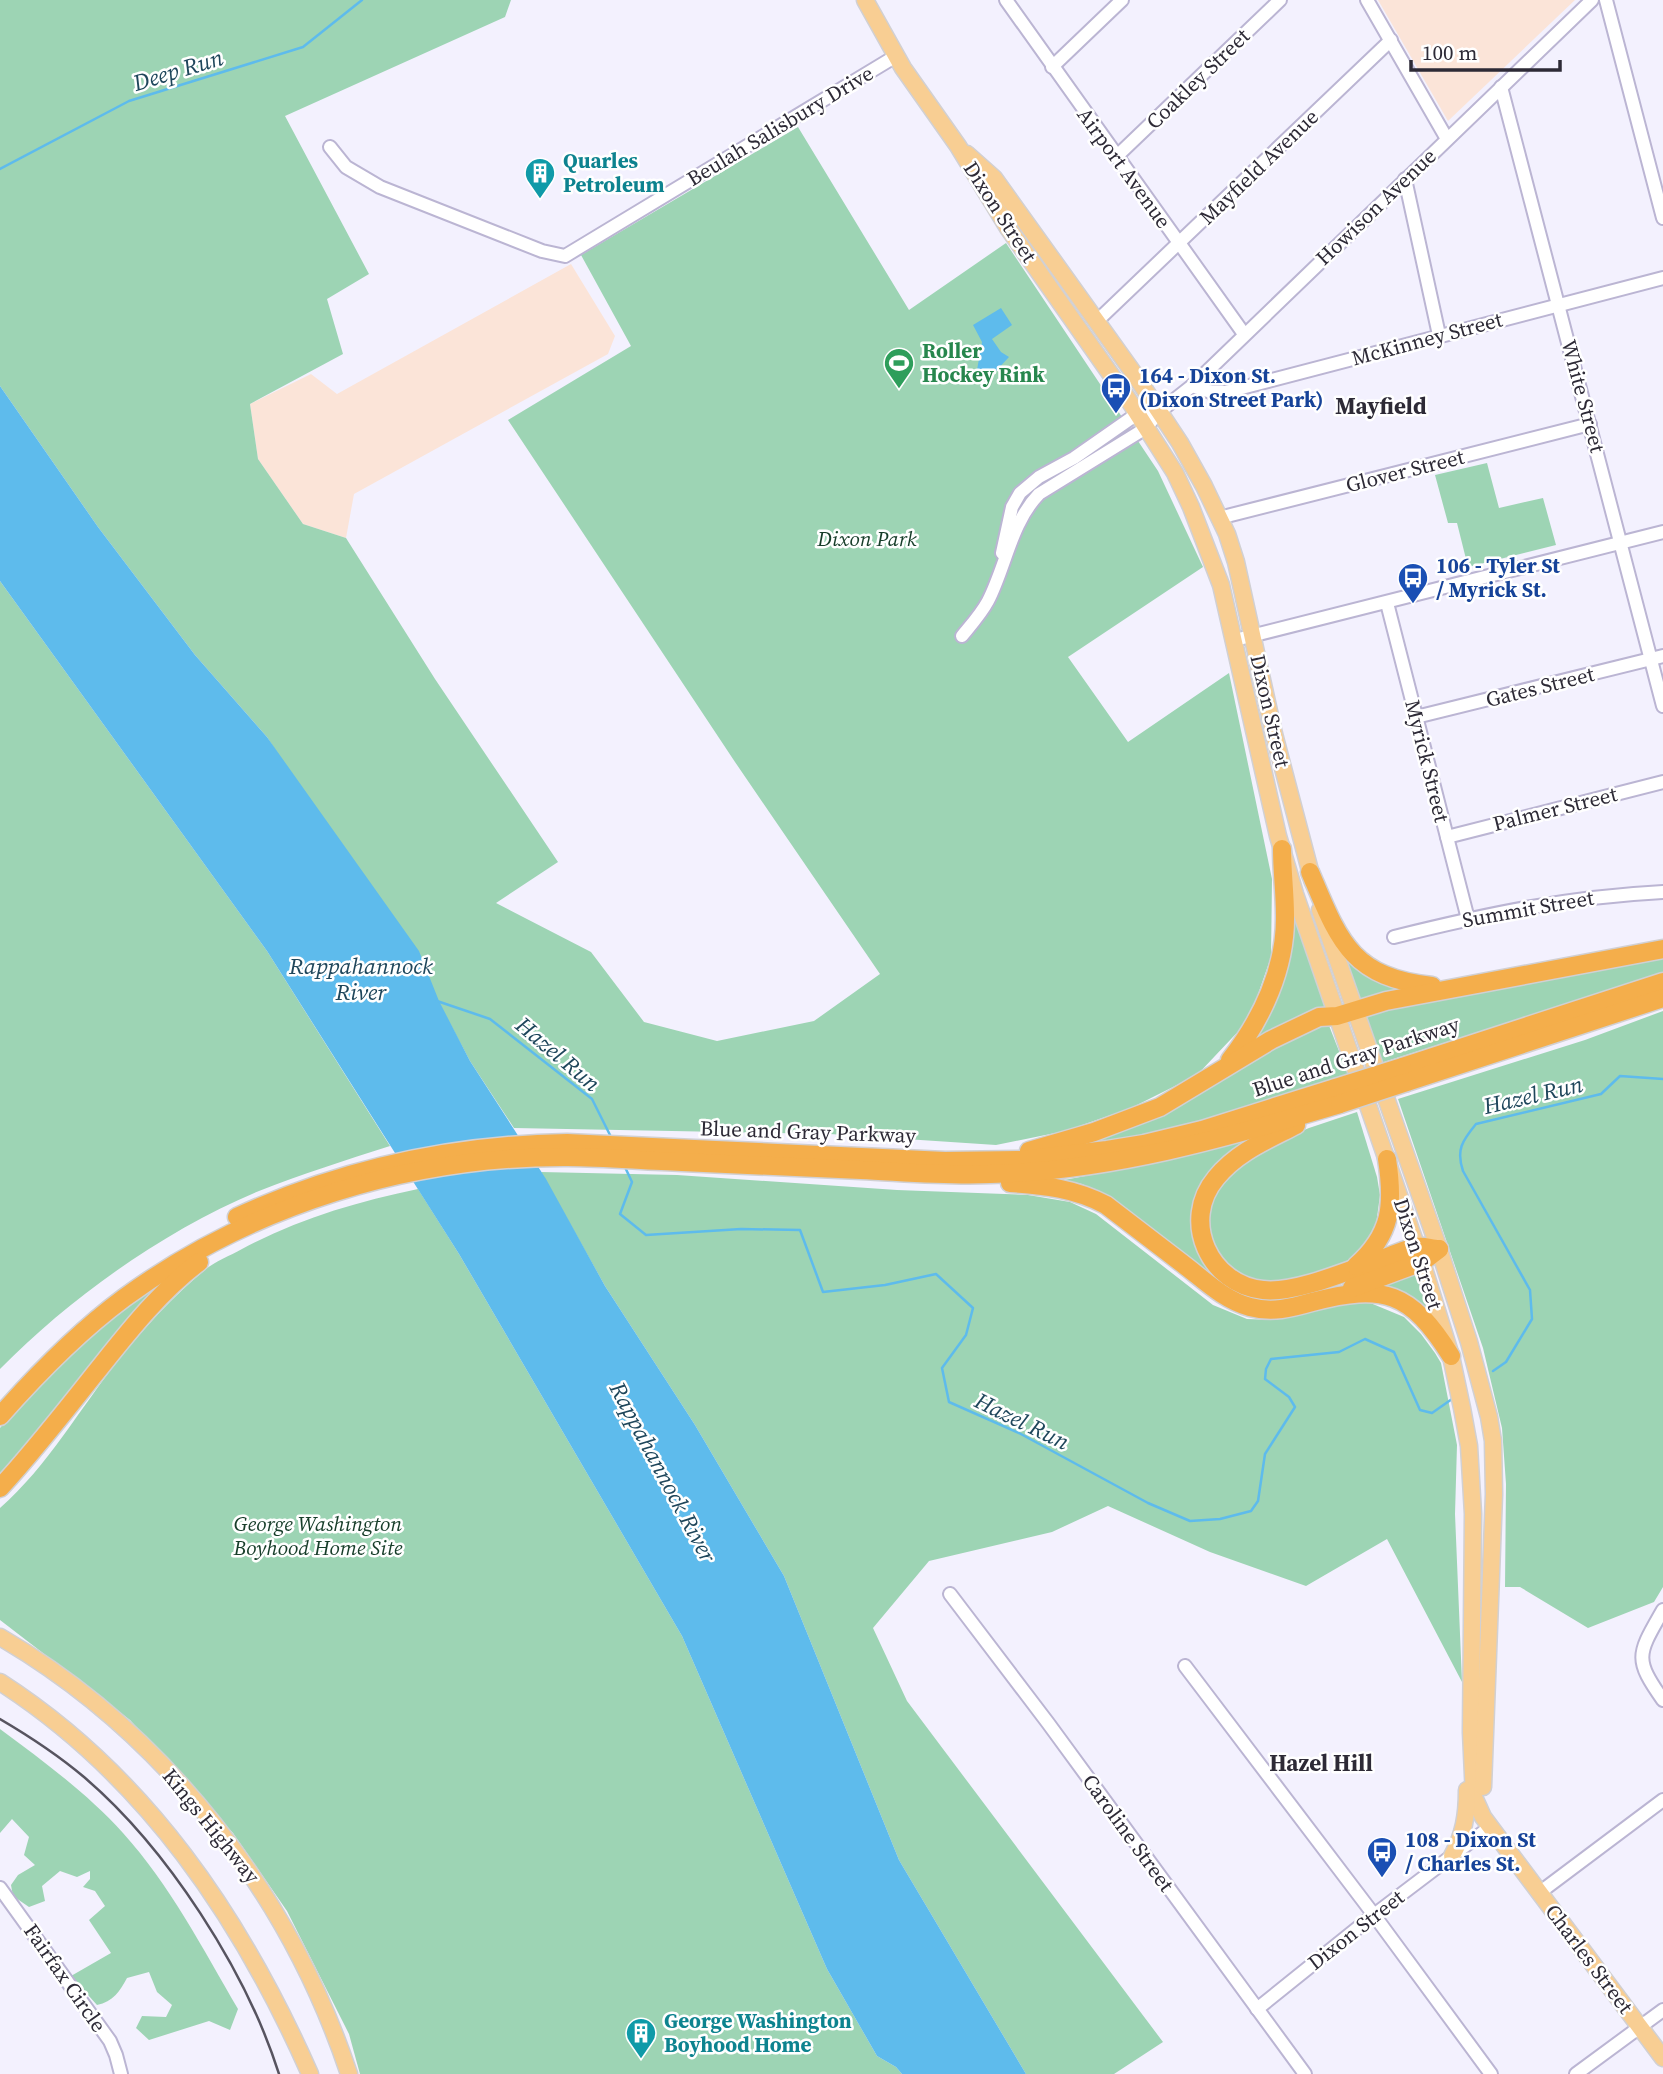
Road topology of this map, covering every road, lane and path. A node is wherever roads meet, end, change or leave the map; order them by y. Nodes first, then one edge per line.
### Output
1 (865, 0) edge
2 (1006, 0) edge
3 (1122, 0) edge
4 (1280, 0) edge
5 (1367, 0) edge
6 (1592, 0) edge
7 (1606, 0) edge
8 (1391, 40) junction
9 (896, 56) junction
10 (1052, 67) junction
11 (1501, 87) junction
12 (1447, 139) junction
13 (958, 146) junction
14 (330, 147) dead end
15 (1116, 157) junction
16 (1405, 179) junction
17 (1663, 218) edge
18 (1179, 244) junction
19 (1663, 278) edge
20 (1559, 305) junction
21 (1096, 322) junction
22 (1244, 334) junction
23 (1439, 335) junction
24 (1192, 386) junction
25 (1159, 412) junction
26 (1142, 421) junction
27 (1590, 424) junction
28 (1219, 518) junction
29 (1663, 532) edge
30 (1620, 543) junction
31 (1387, 603) junction
32 (962, 636) dead end
33 (1252, 636) junction
34 (1234, 640) junction
35 (1657, 658) edge
36 (1663, 706) edge
37 (1416, 717) junction
38 (1663, 782) edge
39 (1447, 837) junction
40 (1282, 849) junction
41 (1310, 872) junction
42 (1663, 892) edge
43 (1468, 919) junction
44 (1394, 937) dead end
45 (1663, 949) edge
46 (1663, 982) edge
47 (1464, 985) junction
48 (1663, 998) edge
49 (1354, 1011) junction
50 (1336, 1016) junction
51 (1217, 1073) junction
52 (1405, 1075) junction
53 (1337, 1096) junction
54 (672, 1155) junction
55 (1387, 1159) junction
56 (993, 1161) junction
57 (916, 1173) junction
58 (352, 1180) junction
59 (286, 1210) junction
60 (1439, 1249) junction
61 (1420, 1254) junction
62 (1354, 1268) junction
63 (1326, 1299) junction
64 (1451, 1356) junction
65 (0, 1399) edge
66 (0, 1416) edge
67 (0, 1488) edge
68 (950, 1594) dead end
69 (1663, 1611) edge
70 (0, 1637) edge
71 (1185, 1666) dead end
72 (0, 1682) edge
73 (1663, 1700) edge
74 (1471, 1732) junction
75 (1663, 1801) edge
76 (1490, 1827) junction
77 (1452, 1856) junction
78 (0, 1888) edge
79 (1539, 1893) junction
80 (1374, 1915) junction
81 (1257, 2009) junction
82 (1663, 2010) edge
83 (1640, 2026) junction
84 (1663, 2057) edge
85 (121, 2074) edge
86 (310, 2074) edge
87 (349, 2074) edge
88 (1305, 2074) edge
89 (1491, 2074) edge
90 (1576, 2074) edge

1 - 9 main road
2 - 10 street, Airport Avenue
3 - 10 street
4 - 15 street, Coakley Street
5 - 8 street
6 - 11 street, Howison Avenue
7 - 17 street
8 - 12 street
8 - 18 street, Mayfield Avenue
9 - 13 main road
9 - 14 street, Beulah Salisbury Drive
10 - 15 street, Airport Avenue
11 - 12 street, Howison Avenue
11 - 20 street, White Street
12 - 16 street, Howison Avenue
13 - 21 main road, Dixon Street
13 - 26 main road, Dixon Street
15 - 18 street, Airport Avenue
16 - 22 street, Howison Avenue
16 - 23 street
18 - 21 street, Mayfield Avenue
18 - 22 street, Airport Avenue
19 - 20 street, McKinney Street
20 - 23 street, McKinney Street
20 - 27 street, White Street
21 - 25 main road, Dixon Street
22 - 24 street, Howison Avenue
23 - 24 street, McKinney Street
24 - 25 street, Howison Avenue
25 - 26 street
25 - 28 main road, Dixon Street
26 - 32 street
26 - 34 main road, Dixon Street
27 - 28 street, Glover Street
27 - 30 street, White Street
28 - 33 main road, Dixon Street
29 - 30 street
30 - 31 street
30 - 35 street, White Street
31 - 33 street
31 - 37 street, Myrick Street
33 - 34 street
33 - 41 main road, Dixon Street
34 - 40 main road, Dixon Street
35 - 36 street, White Street
35 - 37 street, Gates Street
37 - 39 street, Myrick Street
38 - 39 street, Palmer Street
39 - 43 street, Myrick Street
40 - 50 main road, Dixon Street
40 - 51 highway
41 - 47 highway
41 - 49 main road, Dixon Street
42 - 43 street, Summit Street
43 - 44 street, Summit Street
45 - 47 highway
46 - 52 highway, Blue and Gray Parkway
47 - 49 highway
48 - 52 highway, Blue and Gray Parkway
49 - 50 highway
49 - 60 main road, Dixon Street
50 - 51 highway
50 - 55 main road, Dixon Street
51 - 56 highway
52 - 53 highway, Blue and Gray Parkway, bridge
53 - 56 highway, Blue and Gray Parkway
53 - 57 highway, Blue and Gray Parkway
53 - 62 highway
54 - 56 highway, Blue and Gray Parkway
54 - 57 highway, Blue and Gray Parkway
54 - 58 highway, Blue and Gray Parkway
55 - 61 main road, Dixon Street
55 - 62 highway
57 - 63 highway
58 - 59 highway, Blue and Gray Parkway
58 - 65 highway, Blue and Gray Parkway
59 - 66 highway
59 - 67 highway
60 - 61 highway
60 - 76 main road, Dixon Street
61 - 62 highway
61 - 63 highway
61 - 64 main road, Dixon Street
63 - 64 highway
64 - 74 main road, Dixon Street
68 - 81 street, Caroline Street
69 - 73 street
70 - 87 main road, Kings Highway
71 - 80 street
72 - 86 main road, Kings Highway
74 - 76 main road, Dixon Street
74 - 77 main road
75 - 79 street
76 - 77 street, Dixon Street
76 - 79 main road, Charles Street
77 - 80 street, Dixon Street
78 - 85 street, Fairfax Circle
79 - 83 main road, Charles Street
80 - 81 street, Dixon Street
80 - 89 street
81 - 88 street, Caroline Street
82 - 83 street
83 - 84 main road, Charles Street
83 - 90 street

